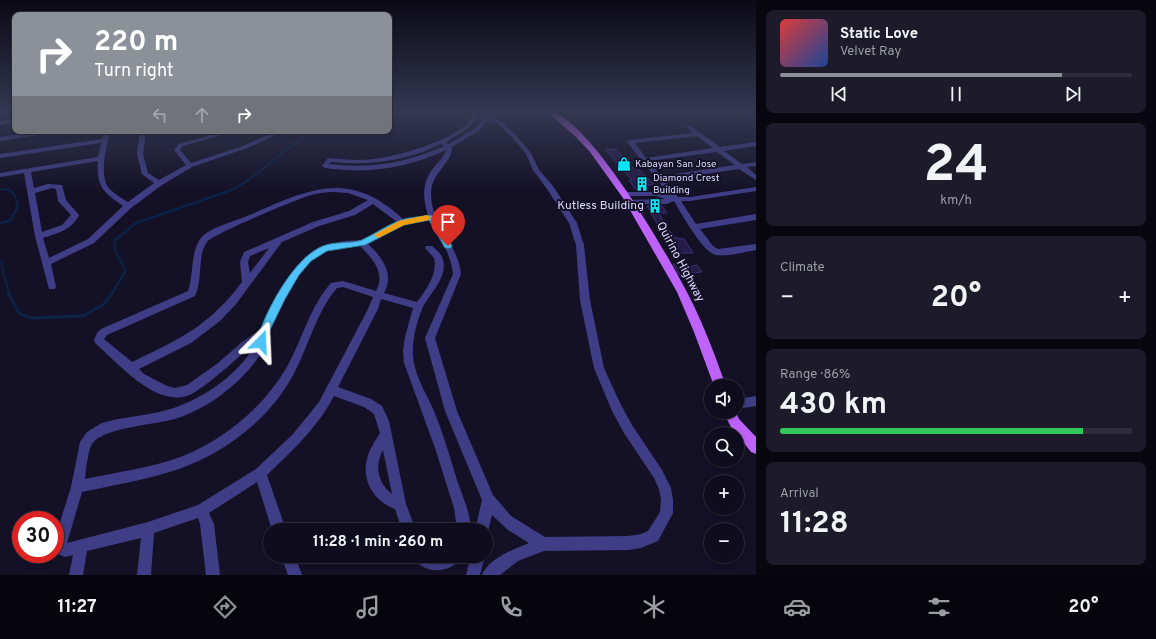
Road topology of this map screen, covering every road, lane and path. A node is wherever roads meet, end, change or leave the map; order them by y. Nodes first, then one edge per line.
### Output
1 (14, 137) edge
2 (106, 137) edge
3 (144, 137) edge
4 (211, 137) edge
5 (266, 137) edge
6 (450, 137) edge
7 (464, 137) edge
8 (514, 137) edge
9 (580, 137) edge
10 (674, 137) edge
11 (702, 137) edge
12 (0, 139) edge
13 (105, 140) junction
14 (442, 142) junction
15 (756, 144) edge
16 (449, 146) junction
17 (718, 149) junction
18 (0, 156) edge
19 (102, 158) junction
20 (419, 158) junction
21 (644, 160) junction
22 (756, 164) edge
23 (190, 166) junction
24 (438, 166) junction
25 (741, 166) junction
26 (27, 170) junction
27 (0, 175) edge
28 (660, 178) junction
29 (756, 178) edge
30 (159, 183) junction
31 (756, 189) edge
32 (31, 192) junction
33 (628, 198) junction
34 (673, 199) junction
35 (374, 200) junction
36 (128, 206) junction
37 (431, 217) junction
38 (756, 217) edge
39 (402, 223) junction
40 (694, 227) junction
41 (39, 236) junction
42 (279, 241) junction
43 (362, 243) junction
44 (756, 247) edge
45 (429, 248) dead end
46 (46, 263) junction
47 (247, 283) junction
48 (52, 287) dead end
49 (378, 294) junction
50 (419, 306) junction
51 (264, 332) junction
52 (131, 368) junction
53 (717, 379) edge
54 (331, 390) junction
55 (756, 401) edge
56 (744, 403) edge
57 (733, 419) edge
58 (386, 433) junction
59 (756, 447) edge
60 (260, 473) junction
61 (77, 487) junction
62 (488, 500) junction
63 (400, 504) junction
64 (202, 510) junction
65 (277, 523) edge
66 (407, 523) edge
67 (464, 523) edge
68 (483, 523) edge
69 (148, 529) junction
70 (544, 544) junction
71 (81, 546) junction
72 (290, 563) edge
73 (423, 563) edge
74 (448, 563) edge
75 (476, 563) edge
76 (76, 575) edge
77 (144, 575) edge
78 (213, 575) edge
79 (294, 575) edge
80 (473, 575) edge
81 (489, 575) edge

1 - 12 street
2 - 13 street
3 - 30 street
4 - 23 street
5 - 23 street
6 - 14 street
7 - 16 street
8 - 70 street
9 - 33 main road, Quirino Highway
10 - 21 street
11 - 17 street
13 - 18 street
13 - 19 street
14 - 16 street
14 - 20 street
15 - 17 street
16 - 20 street
16 - 24 street
17 - 21 street
17 - 25 street
19 - 26 street
19 - 36 street
20 - 24 street
21 - 28 street
22 - 25 street
23 - 30 street
24 - 37 street
25 - 28 street
25 - 29 street
26 - 27 street
26 - 32 street
28 - 34 street
30 - 36 street
31 - 34 street
32 - 41 street
32 - 41 street
33 - 34 street
33 - 53 main road, Quirino Highway
34 - 40 street
35 - 39 street
35 - 42 street
35 - 52 street
36 - 46 street
37 - 39 street
37 - 62 street
38 - 40 street
39 - 43 street
40 - 44 street
41 - 46 street
42 - 47 street
42 - 47 street
43 - 49 street
43 - 51 street
45 - 50 street
46 - 48 street
47 - 52 street
49 - 50 street
49 - 54 street
49 - 61 street
50 - 67 street
51 - 52 street
51 - 61 street
54 - 58 street
54 - 60 street
55 - 56 street
57 - 59 main road
58 - 63 street
58 - 63 street
60 - 64 street
60 - 65 street
61 - 71 street
62 - 68 street
62 - 70 street
63 - 66 street
64 - 69 street
64 - 78 street
69 - 71 street
69 - 77 street
70 - 81 street
71 - 76 street
72 - 79 street
73 - 74 street
75 - 80 street

